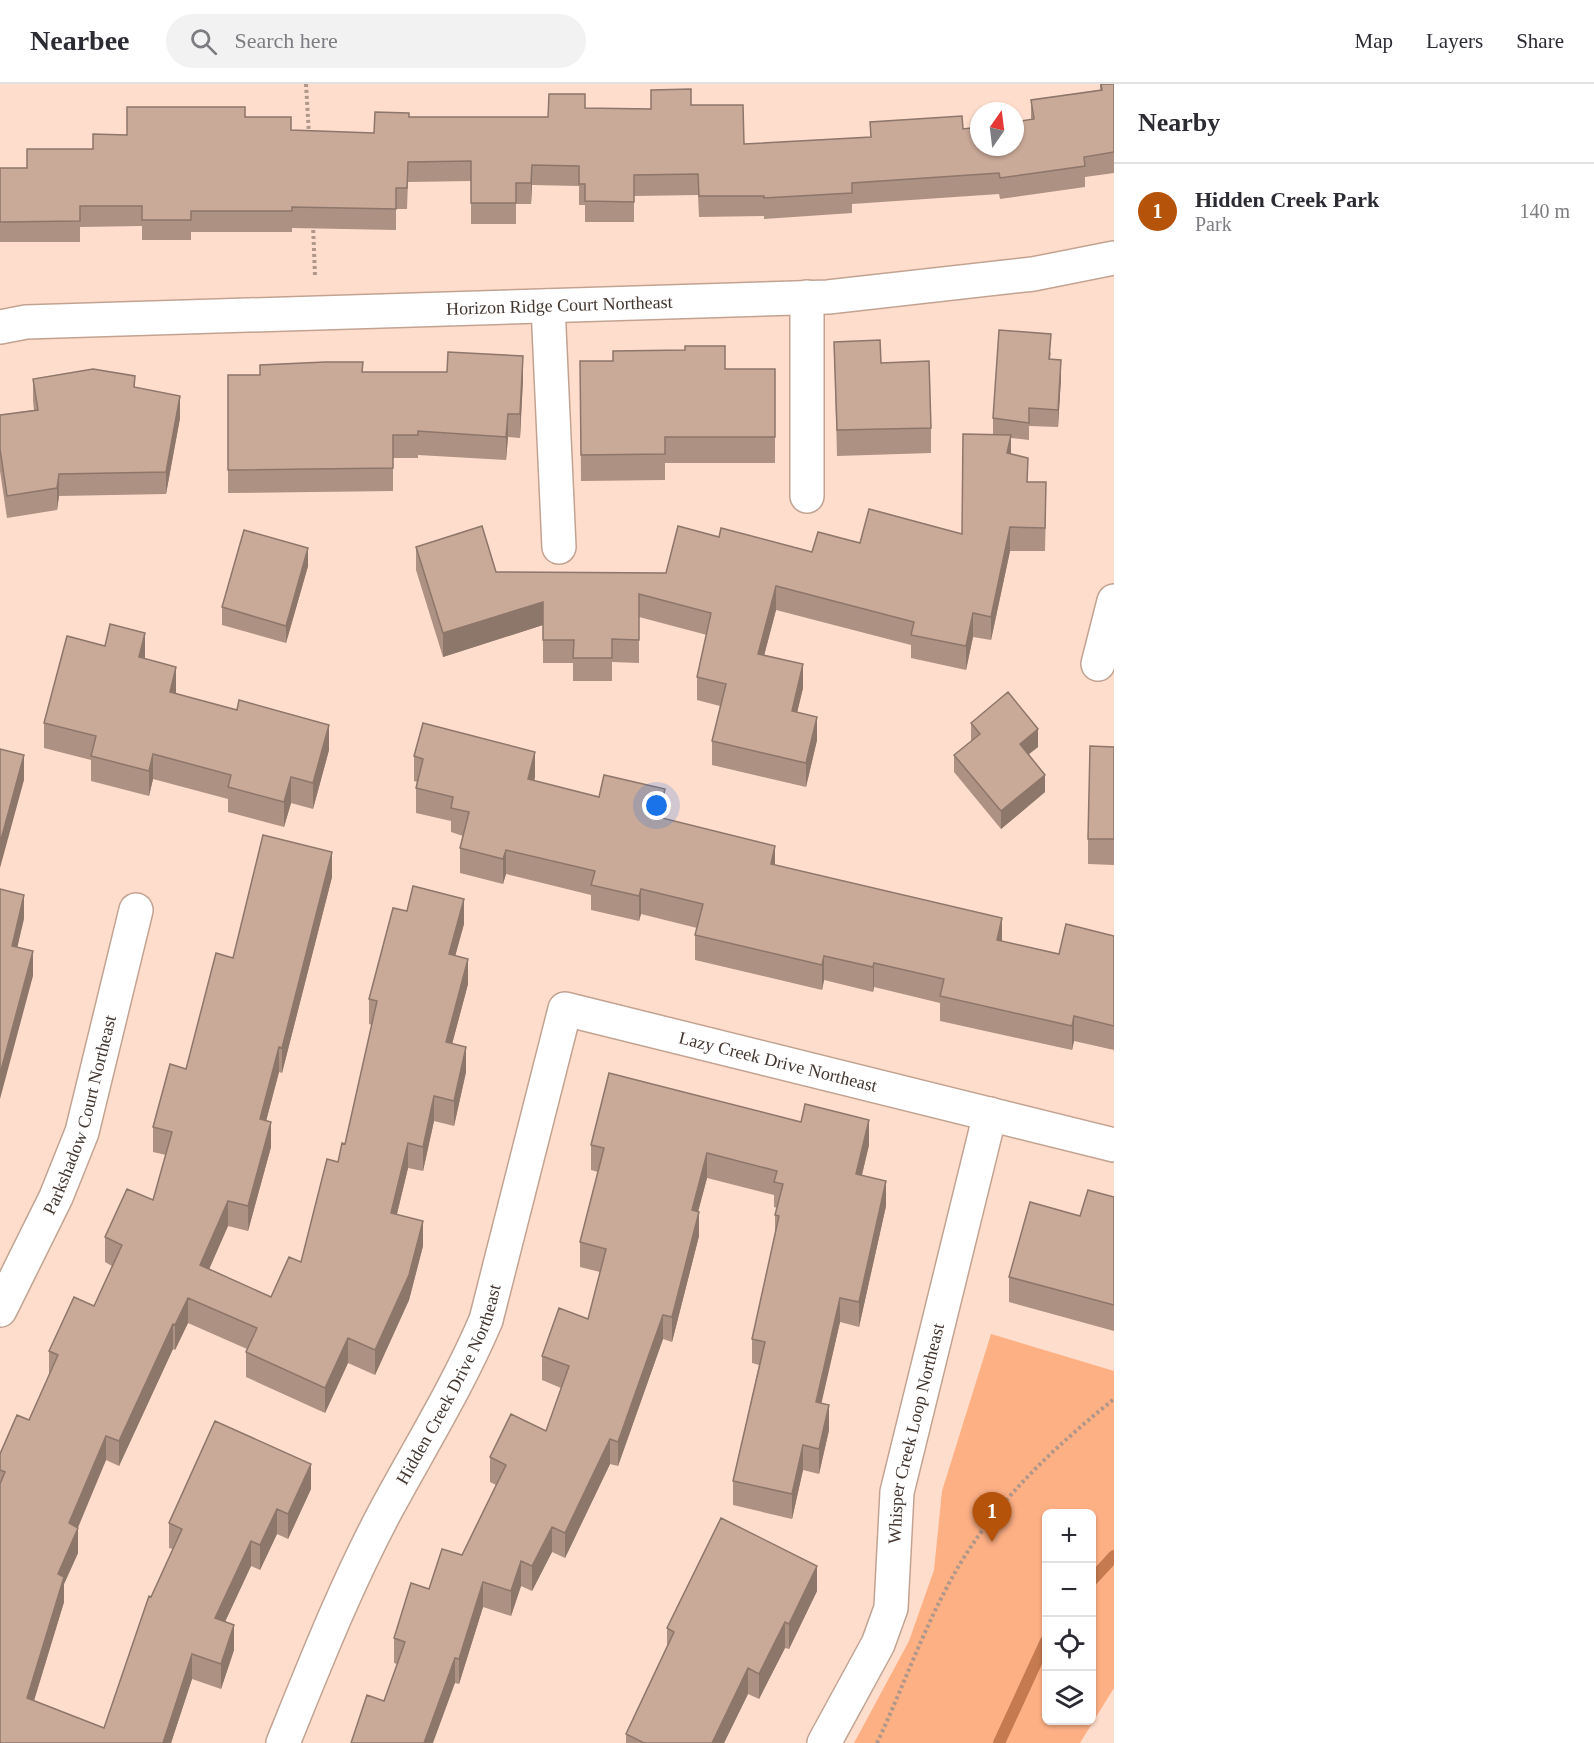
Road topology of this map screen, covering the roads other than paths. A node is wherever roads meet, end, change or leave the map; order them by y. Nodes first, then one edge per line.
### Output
1 (1114, 258) edge
2 (807, 297) junction
3 (548, 306) junction
4 (0, 327) edge
5 (807, 496) dead end
6 (559, 547) dead end
7 (1114, 601) edge
8 (1098, 664) dead end
9 (136, 910) dead end
10 (565, 1009) joint
11 (990, 1114) junction
12 (1114, 1145) edge
13 (0, 1310) edge
14 (283, 1743) edge
15 (824, 1743) edge

1 - 2 street, Horizon Ridge Court Northeast
2 - 3 street, Horizon Ridge Court Northeast
2 - 5 street
3 - 4 street, Horizon Ridge Court Northeast
3 - 6 street
7 - 8 street
9 - 13 street, Parkshadow Court Northeast
10 - 11 street, Lazy Creek Drive Northeast
10 - 14 street, Hidden Creek Drive Northeast
11 - 12 street, Lazy Creek Drive Northeast
11 - 15 street, Whisper Creek Loop Northeast

